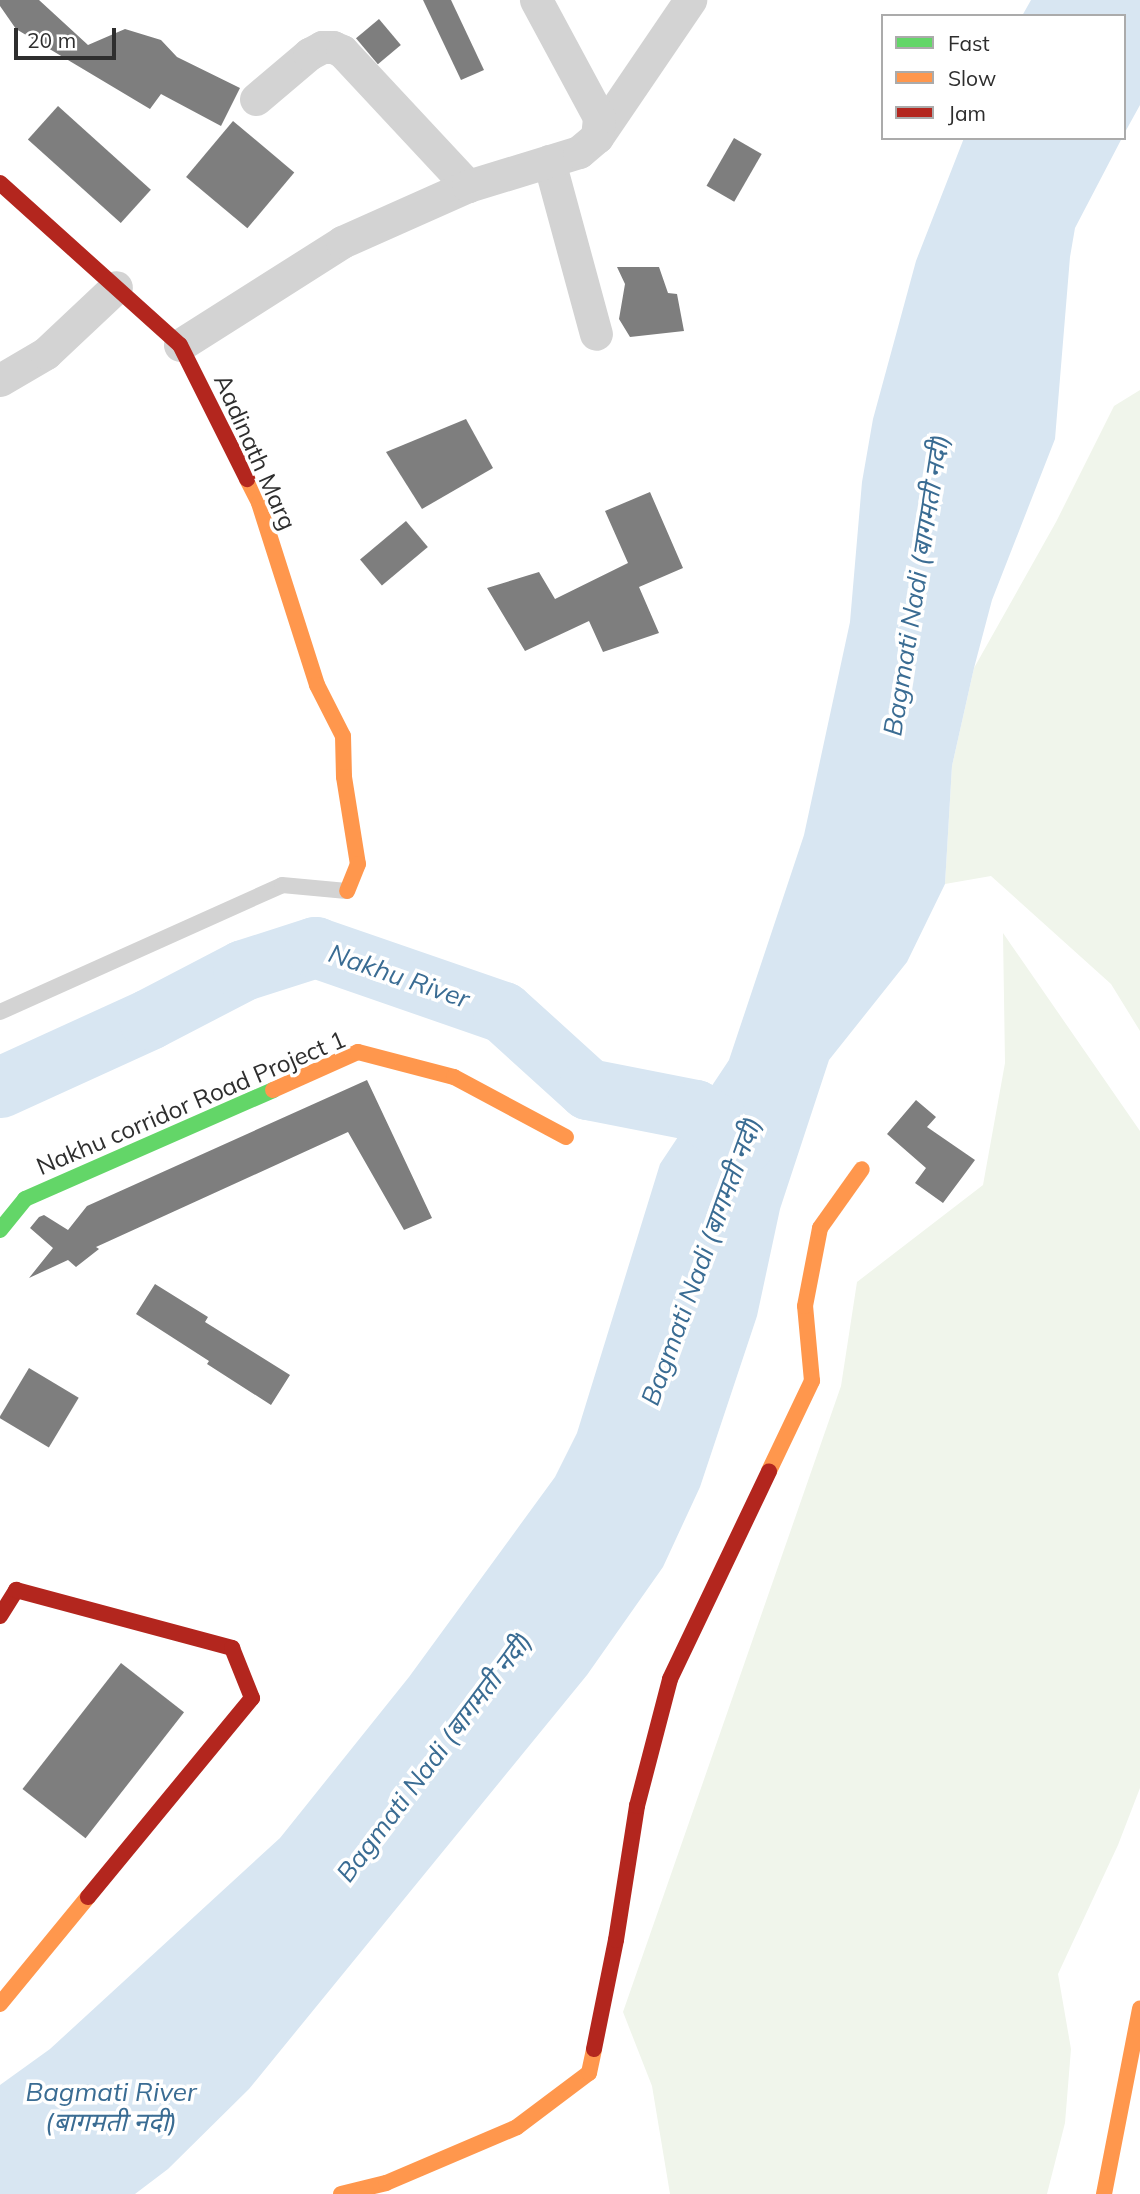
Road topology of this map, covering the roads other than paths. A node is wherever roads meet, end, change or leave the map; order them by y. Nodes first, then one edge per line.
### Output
1 (536, 0) edge
2 (690, 0) edge
3 (256, 99) dead end
4 (597, 137) junction
5 (549, 162) junction
6 (0, 183) edge
7 (468, 186) junction
8 (116, 287) junction
9 (596, 334) dead end
10 (180, 345) junction
11 (0, 380) edge
12 (347, 891) joint
13 (0, 1013) edge
14 (566, 1137) dead end
15 (862, 1170) dead end
16 (0, 1230) edge
17 (0, 1616) edge
18 (0, 2004) edge
19 (1140, 2008) edge
20 (341, 2194) edge
21 (1104, 2194) edge

1 - 4 street
2 - 4 street
3 - 7 street
4 - 5 street
5 - 7 street
5 - 9 street
6 - 8 street, Aadinath Marg
7 - 10 street
8 - 10 street, Aadinath Marg
8 - 11 street
10 - 12 street, Aadinath Marg
12 - 13 lane
14 - 16 street, Nakhu corridor Road Project 1
15 - 20 street
17 - 18 street
19 - 21 street

